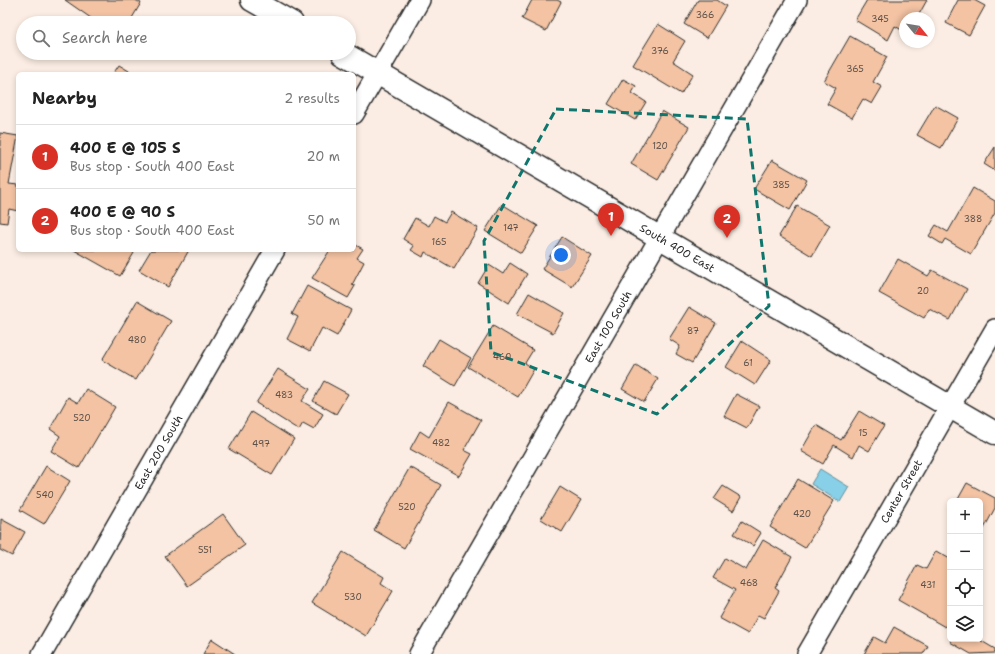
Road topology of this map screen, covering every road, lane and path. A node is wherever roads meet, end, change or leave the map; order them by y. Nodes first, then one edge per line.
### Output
1 (252, 0) edge
2 (420, 0) edge
3 (797, 0) edge
4 (280, 16) edge
5 (355, 60) edge
6 (378, 73) junction
7 (356, 111) edge
8 (659, 238) junction
9 (274, 252) edge
10 (995, 329) edge
11 (950, 407) junction
12 (995, 433) edge
13 (42, 654) edge
14 (419, 654) edge
15 (807, 654) edge

1 - 4 street
2 - 6 street
3 - 8 street, East 100 South
5 - 6 street, South 400 East
6 - 7 street
6 - 8 street, South 400 East
8 - 11 street, South 400 East
8 - 14 street, East 100 South
9 - 13 street, East 200 South
10 - 11 street, Center Street
11 - 12 street, South 400 East
11 - 15 street, Center Street

